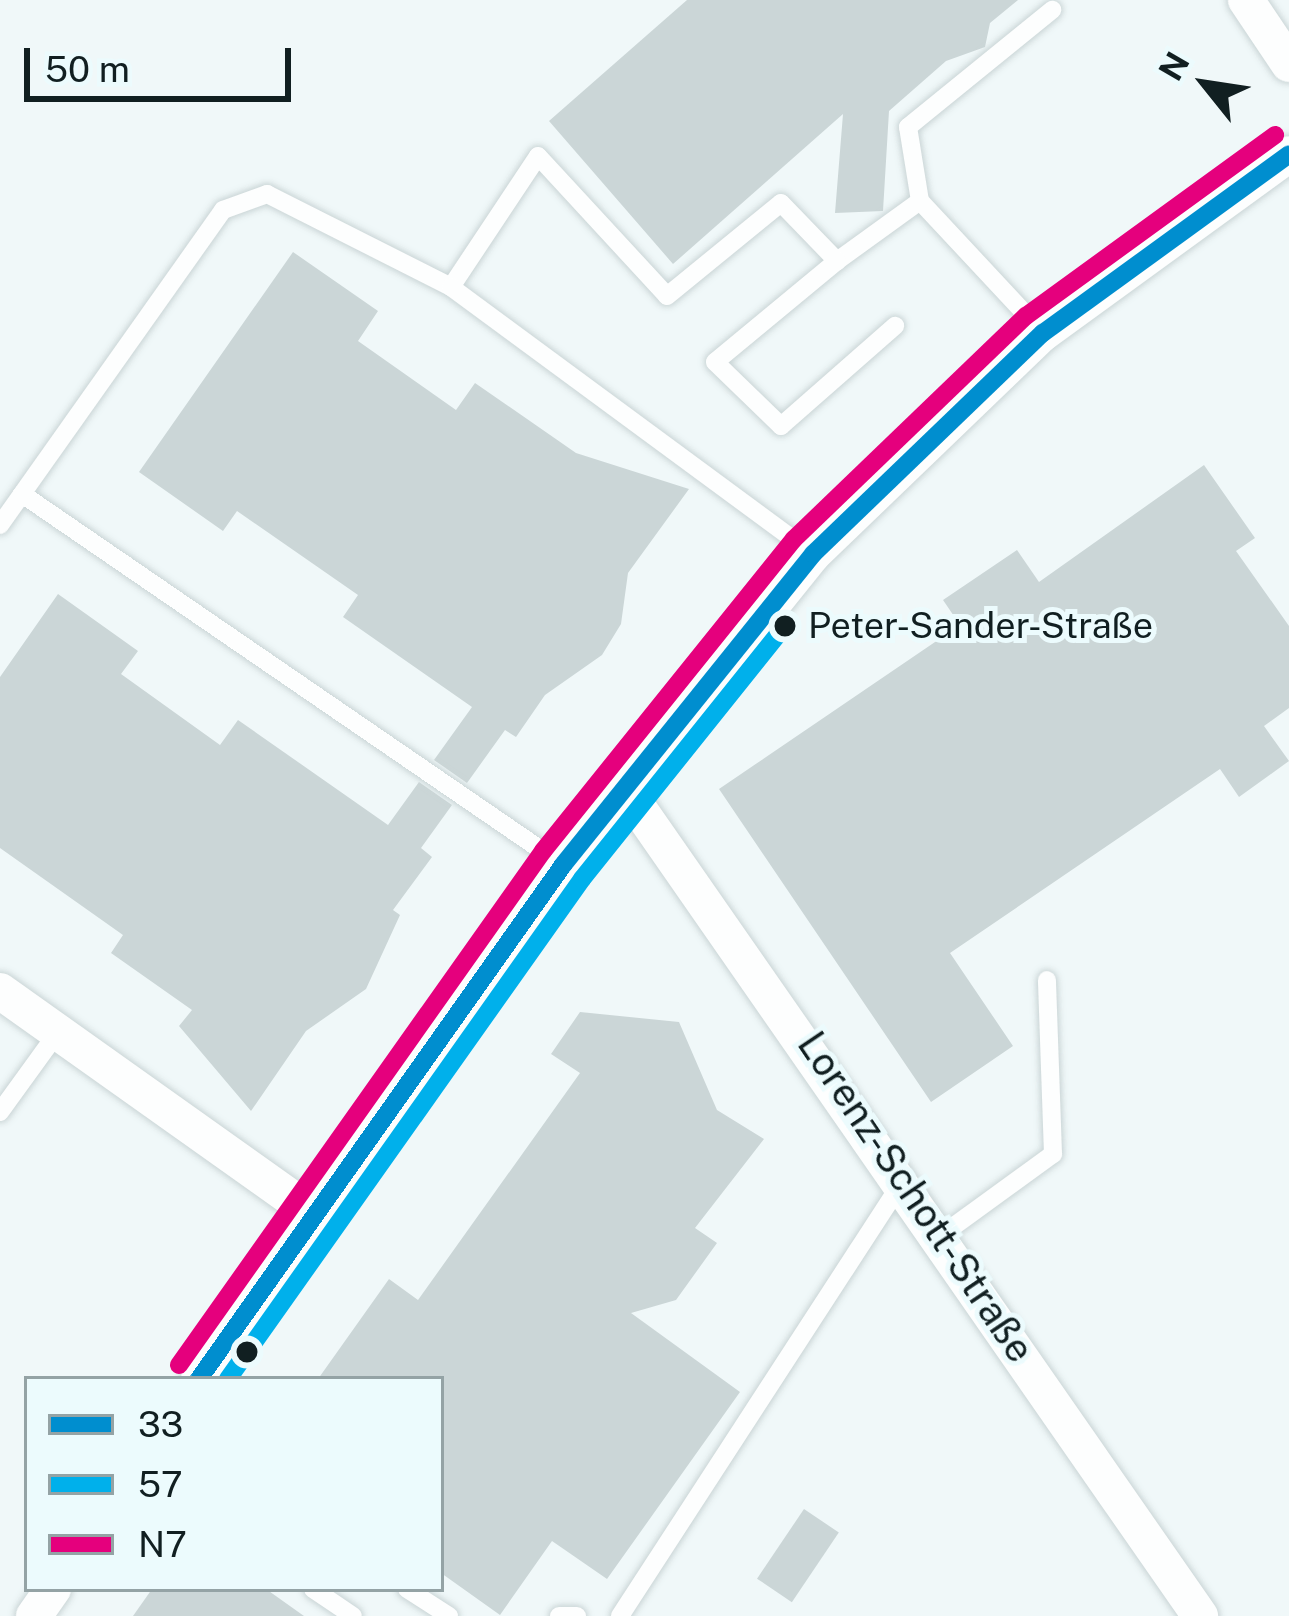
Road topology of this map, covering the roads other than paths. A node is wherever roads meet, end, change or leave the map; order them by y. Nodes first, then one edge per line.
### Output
1 (1246, 0) edge
2 (1052, 10) dead end
3 (1289, 64) edge
4 (1289, 154) edge
5 (920, 201) junction
6 (837, 261) junction
7 (451, 287) junction
8 (895, 326) dead end
9 (1043, 333) junction
10 (22, 494) junction
11 (0, 525) edge
12 (813, 554) junction
13 (623, 786) junction
14 (563, 865) junction
15 (1048, 980) dead end
16 (0, 991) edge
17 (58, 1032) junction
18 (0, 1112) edge
19 (904, 1178) junction
20 (312, 1213) junction
21 (943, 1234) junction
22 (201, 1376) edge
23 (318, 1592) edge
24 (412, 1592) edge
25 (353, 1616) edge
26 (448, 1616) edge
27 (559, 1616) edge
28 (577, 1616) edge
29 (620, 1616) edge
30 (1200, 1616) edge

1 - 3 street
2 - 5 lane
4 - 9 street
5 - 6 lane
5 - 9 lane
6 - 7 lane
6 - 8 lane
7 - 10 lane
7 - 12 lane
9 - 12 street
10 - 11 lane
10 - 14 lane
12 - 13 street
13 - 14 street
13 - 19 street, Lorenz-Schott-Straße
14 - 20 street
15 - 21 lane
16 - 17 street
17 - 18 lane
17 - 20 street
19 - 21 street, Lorenz-Schott-Straße
19 - 29 lane
20 - 22 street
21 - 30 street, Lorenz-Schott-Straße
23 - 25 lane
24 - 26 lane
27 - 28 lane

